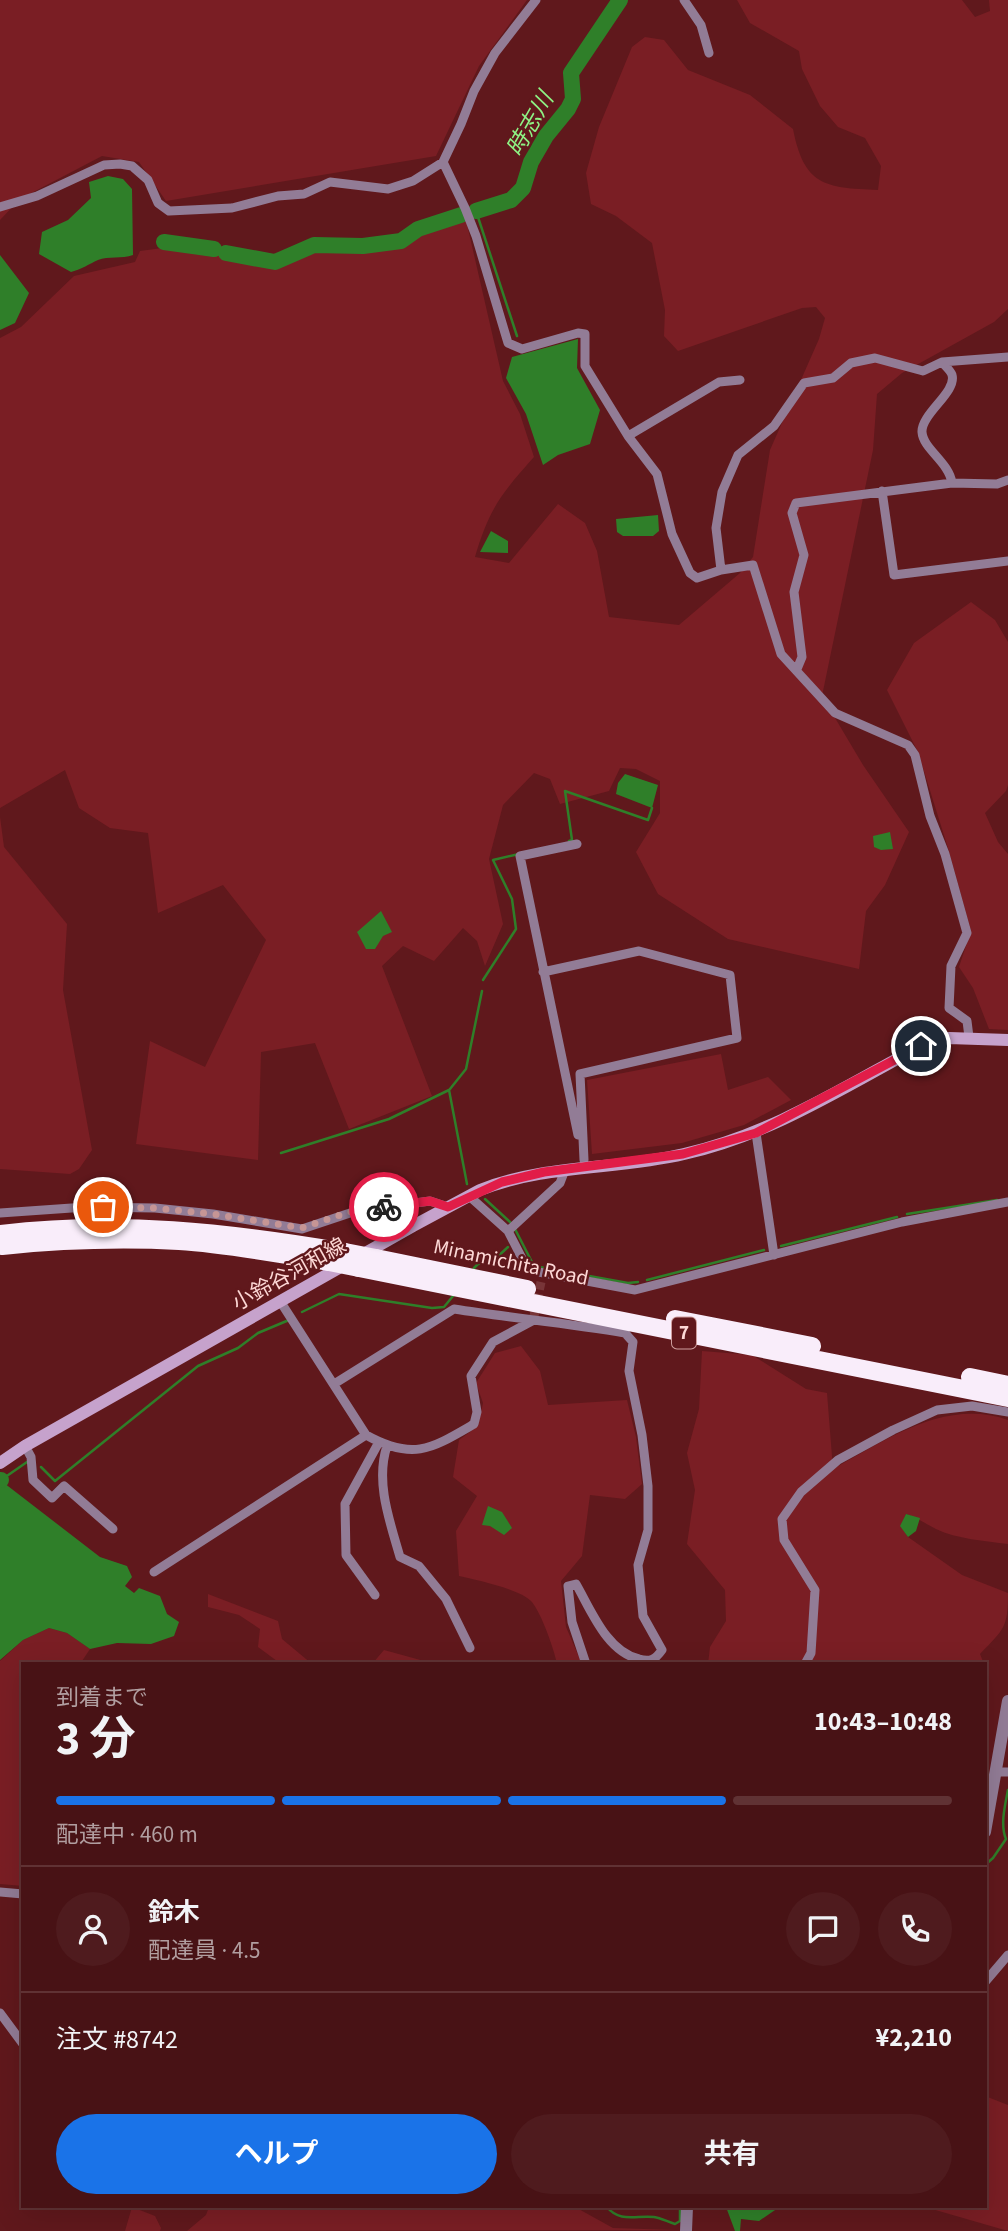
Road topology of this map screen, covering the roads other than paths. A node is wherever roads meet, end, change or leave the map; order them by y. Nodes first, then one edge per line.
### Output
1 (536, 0) edge
2 (684, 0) edge
3 (709, 53) dead end
4 (443, 162) junction
5 (0, 207) edge
6 (1008, 357) edge
7 (942, 362) junction
8 (740, 380) dead end
9 (628, 436) junction
10 (1008, 480) edge
11 (952, 483) junction
12 (882, 491) junction
13 (1008, 561) edge
14 (720, 570) junction
15 (797, 669) junction
16 (577, 844) dead end
17 (543, 972) junction
18 (969, 1037) junction
19 (1008, 1040) edge
20 (756, 1133) junction
21 (584, 1164) junction
22 (565, 1170) junction
23 (469, 1196) junction
24 (1008, 1202) edge
25 (448, 1207) junction
26 (0, 1213) edge
27 (508, 1231) junction
28 (0, 1234) edge
29 (0, 1246) edge
30 (775, 1255) junction
31 (280, 1301) junction
32 (533, 1319) junction
33 (334, 1384) junction
34 (1008, 1385) edge
35 (1008, 1398) edge
36 (1008, 1412) edge
37 (366, 1435) junction
38 (383, 1444) junction
39 (25, 1446) junction
40 (0, 1463) edge
41 (113, 1529) dead end
42 (154, 1572) dead end
43 (375, 1595) dead end
44 (470, 1648) dead end
45 (585, 1662) edge
46 (806, 1662) edge
47 (1008, 1701) edge
48 (1002, 1772) edge
49 (987, 1825) edge
50 (0, 1892) edge
51 (21, 1894) edge
52 (1008, 1955) edge
53 (987, 1980) edge
54 (0, 2013) edge
55 (21, 2041) edge
56 (687, 2208) edge
57 (686, 2231) edge

1 - 4 street
2 - 3 street
4 - 5 street
4 - 9 street
6 - 7 street
7 - 11 street
7 - 14 street
8 - 9 street
9 - 14 street
10 - 11 street
11 - 12 street
12 - 13 street
12 - 15 street
14 - 15 street
15 - 18 street
16 - 17 street
17 - 21 street
17 - 21 street
18 - 19 main road, 小鈴谷河和線
18 - 20 main road, 小鈴谷河和線
20 - 21 main road, 小鈴谷河和線
20 - 30 street
21 - 22 main road, 小鈴谷河和線
22 - 23 main road, 小鈴谷河和線
22 - 27 street
23 - 25 main road, 小鈴谷河和線
23 - 27 street
24 - 30 street
25 - 26 street
25 - 31 main road, 小鈴谷河和線
27 - 30 street
28 - 34 highway, Minamichita Road / 7, bridge
29 - 35 highway, Minamichita Road / 7, bridge
31 - 33 street
31 - 39 main road, 小鈴谷河和線
32 - 33 street
32 - 38 street
32 - 45 street
33 - 37 street
36 - 46 street
37 - 38 street
37 - 42 street
38 - 43 street
38 - 44 street
39 - 40 main road, 小鈴谷河和線
39 - 41 street
47 - 48 street
48 - 49 street
50 - 51 street
52 - 53 street
54 - 55 street
56 - 57 street

